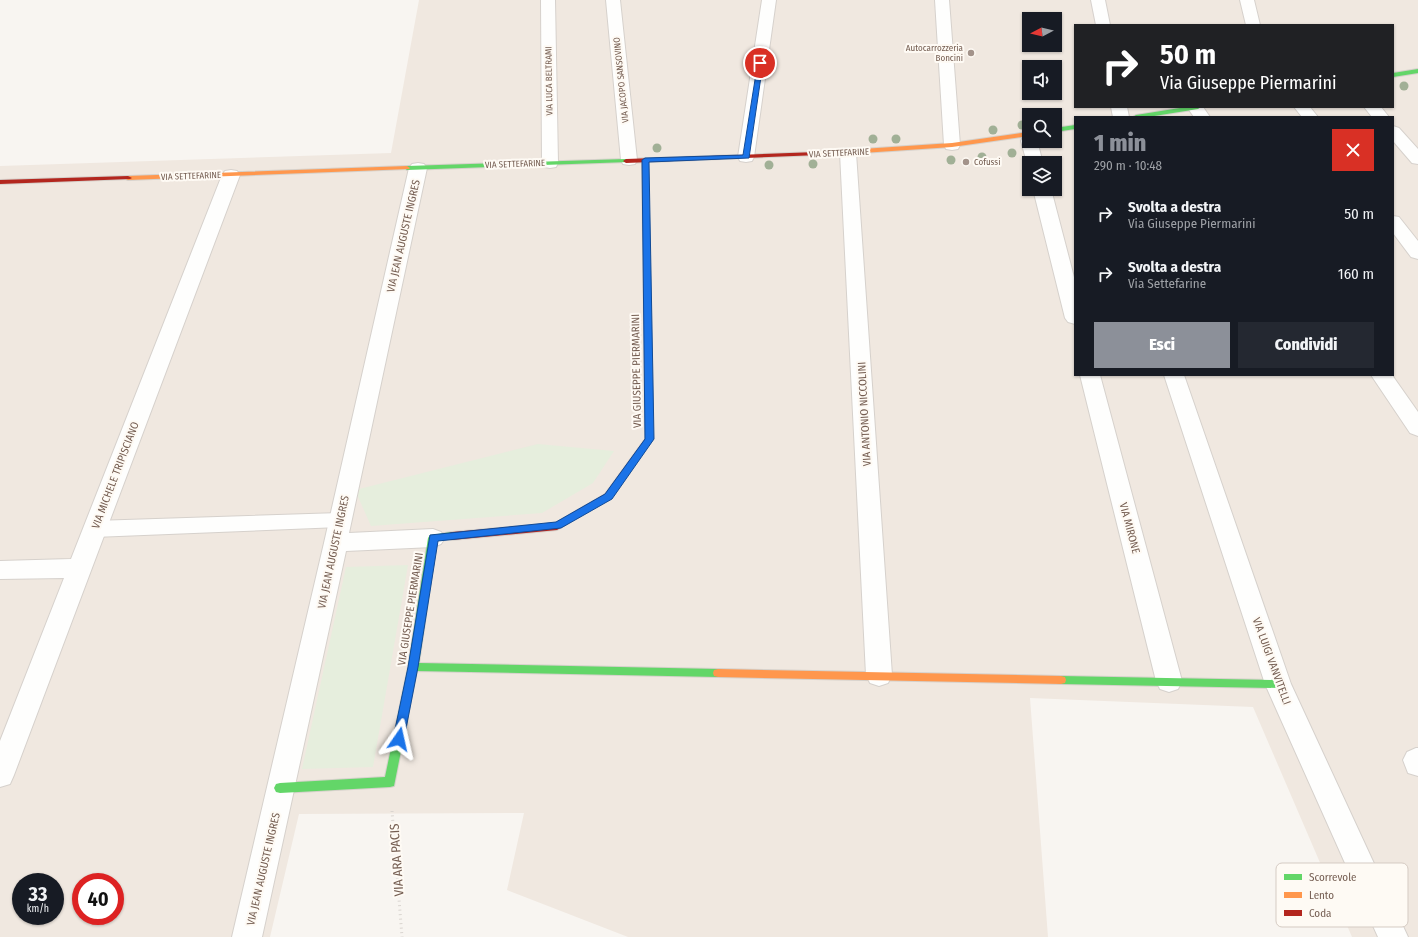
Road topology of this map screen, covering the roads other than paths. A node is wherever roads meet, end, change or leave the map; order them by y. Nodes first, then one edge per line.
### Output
1 (548, 0) edge
2 (613, 0) edge
3 (769, 0) edge
4 (942, 0) edge
5 (1098, 0) edge
6 (1247, 0) edge
7 (1103, 24) edge
8 (1253, 24) edge
9 (1418, 71) edge
10 (1394, 75) edge
11 (1190, 108) edge
12 (1303, 108) edge
13 (1373, 108) edge
14 (1142, 116) edge
15 (1309, 116) edge
16 (1380, 116) edge
17 (1074, 127) edge
18 (1062, 129) edge
19 (1394, 131) edge
20 (1022, 139) edge
21 (952, 145) junction
22 (848, 153) junction
23 (746, 157) junction
24 (1418, 159) edge
25 (629, 160) junction
26 (645, 160) junction
27 (550, 162) junction
28 (418, 168) junction
29 (231, 175) junction
30 (0, 182) edge
31 (1044, 196) edge
32 (1394, 222) edge
33 (1418, 253) edge
34 (1074, 314) edge
35 (1090, 376) edge
36 (1174, 376) edge
37 (1382, 376) edge
38 (1418, 428) edge
39 (340, 520) junction
40 (94, 529) junction
41 (434, 538) junction
42 (336, 543) junction
43 (79, 568) junction
44 (0, 570) edge
45 (413, 667) junction
46 (880, 675) junction
47 (1169, 681) junction
48 (1278, 684) junction
49 (0, 775) edge
50 (280, 788) junction
51 (1359, 863) edge
52 (1388, 927) edge
53 (247, 937) edge
54 (1393, 937) edge

1 - 27 street, VIA LUCA BELTRAMI
2 - 25 street, VIA JACOPO SANSOVINO
3 - 23 street
4 - 21 street
5 - 7 street
6 - 8 street
9 - 10 street
11 - 14 street
12 - 15 street
13 - 16 street
17 - 18 street
19 - 24 street
20 - 21 street, VIA SETTEFARINE
21 - 22 street, VIA SETTEFARINE
22 - 23 street, VIA SETTEFARINE
22 - 46 street, VIA ANTONIO NICCOLINI
23 - 26 street, VIA SETTEFARINE
25 - 26 street, VIA SETTEFARINE
25 - 27 street, VIA SETTEFARINE
26 - 41 street, VIA GIUSEPPE PIERMARINI
27 - 28 street, VIA SETTEFARINE
28 - 29 street, VIA SETTEFARINE
28 - 39 street, VIA JEAN AUGUSTE INGRES
29 - 30 street, VIA SETTEFARINE
29 - 40 street, VIA MICHELE TRIPISCIANO
31 - 34 street
32 - 33 street
35 - 47 street, VIA MIRONE
36 - 48 street, VIA LUIGI VANVITELLI
37 - 38 street
39 - 40 lane
39 - 42 street, VIA JEAN AUGUSTE INGRES
40 - 43 street, VIA MICHELE TRIPISCIANO
41 - 42 street
41 - 45 street, VIA GIUSEPPE PIERMARINI
42 - 50 street, VIA JEAN AUGUSTE INGRES
43 - 44 street
43 - 49 street, VIA MICHELE TRIPISCIANO
45 - 46 street
45 - 50 street, VIA GIUSEPPE PIERMARINI
46 - 47 street
47 - 48 street
48 - 51 street, VIA LUIGI VANVITELLI
50 - 53 street, VIA JEAN AUGUSTE INGRES
52 - 54 street, VIA LUIGI VANVITELLI

